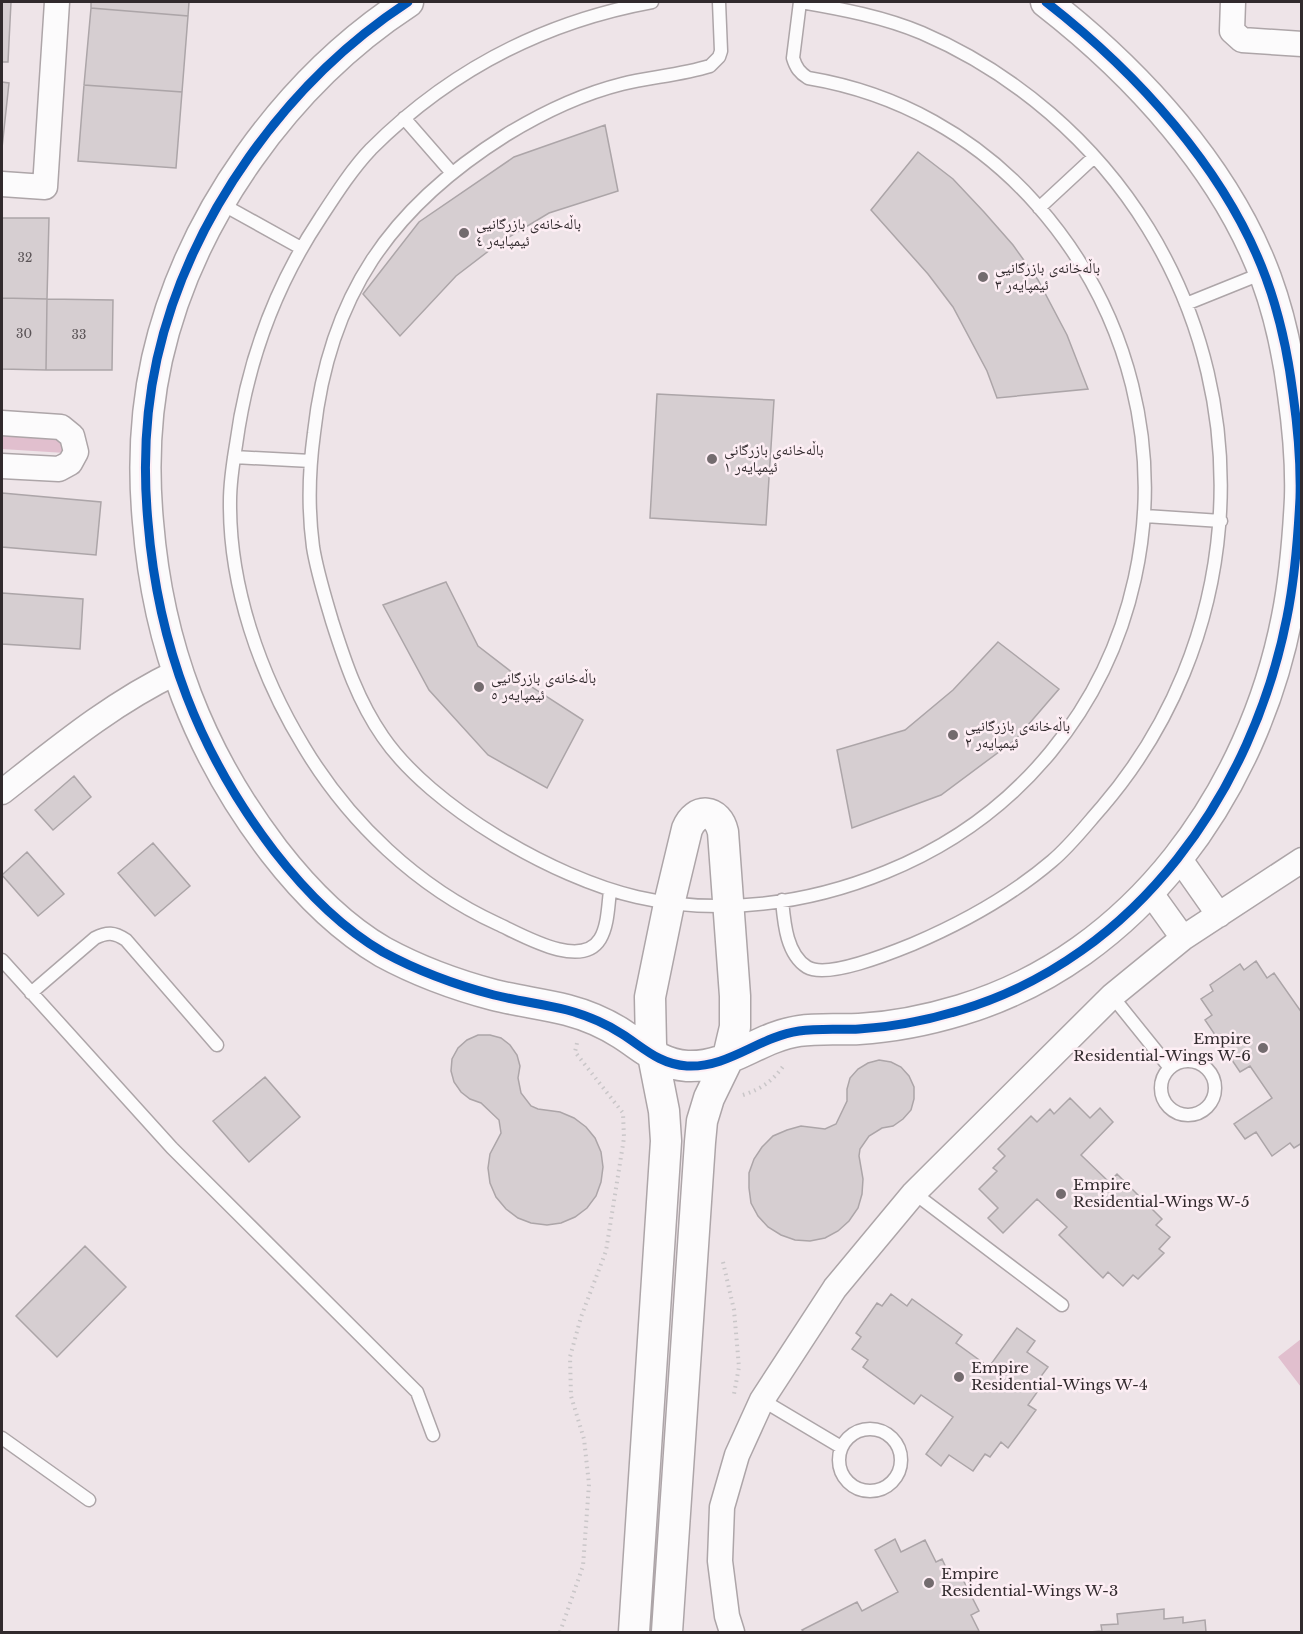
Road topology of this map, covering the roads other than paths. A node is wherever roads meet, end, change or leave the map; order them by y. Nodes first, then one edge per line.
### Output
1 (57, 2) edge
2 (408, 2) edge
3 (652, 2) edge
4 (719, 2) edge
5 (800, 2) edge
6 (1046, 2) edge
7 (1233, 2) edge
8 (1302, 44) edge
9 (404, 118) junction
10 (1094, 157) junction
11 (452, 173) junction
12 (2, 184) edge
13 (220, 203) junction
14 (1039, 208) junction
15 (301, 248) junction
16 (1266, 276) junction
17 (1186, 304) junction
18 (1302, 348) edge
19 (2, 423) edge
20 (234, 457) junction
21 (310, 461) junction
22 (2, 466) edge
23 (1145, 516) junction
24 (1221, 521) junction
25 (1302, 643) edge
26 (177, 672) junction
27 (1262, 709) junction
28 (2, 792) edge
29 (1179, 858) junction
30 (1302, 860) edge
31 (610, 891) junction
32 (1150, 892) junction
33 (782, 900) junction
34 (669, 904) junction
35 (728, 907) junction
36 (1219, 915) junction
37 (1183, 938) junction
38 (2, 960) edge
39 (31, 993) junction
40 (1112, 996) junction
41 (217, 1045) dead end
42 (653, 1057) junction
43 (727, 1061) junction
44 (1170, 1068) junction
45 (914, 1193) junction
46 (1062, 1305) dead end
47 (762, 1401) junction
48 (433, 1435) dead end
49 (2, 1438) edge
50 (841, 1447) junction
51 (89, 1500) dead end
52 (634, 1632) edge
53 (667, 1632) edge
54 (732, 1632) edge

1 - 12 street
2 - 13 street
3 - 9 lane
4 - 11 lane
5 - 10 lane
5 - 14 lane
6 - 16 street
7 - 8 street
9 - 11 lane
9 - 15 lane
10 - 14 lane
10 - 17 lane
11 - 21 lane
13 - 15 lane
13 - 26 street
14 - 23 lane
15 - 20 lane
16 - 17 lane
16 - 18 street
16 - 27 street
17 - 24 lane
19 - 22 street
20 - 21 lane
20 - 31 lane
21 - 31 lane
23 - 24 lane
23 - 33 lane
24 - 33 lane
25 - 27 street
26 - 28 street
26 - 42 street
27 - 29 street
29 - 32 street
29 - 36 street
30 - 36 street
31 - 34 lane
32 - 37 street
32 - 43 street
33 - 35 lane
34 - 35 lane
34 - 35 street
34 - 42 street
35 - 43 street
36 - 37 street
37 - 40 street
38 - 39 lane
39 - 41 lane
39 - 48 lane
40 - 44 lane
40 - 45 street
42 - 43 street
42 - 52 street
43 - 53 street
44 - 44 lane
45 - 46 lane
45 - 47 street
47 - 50 lane
47 - 54 street
49 - 51 lane
50 - 50 lane

